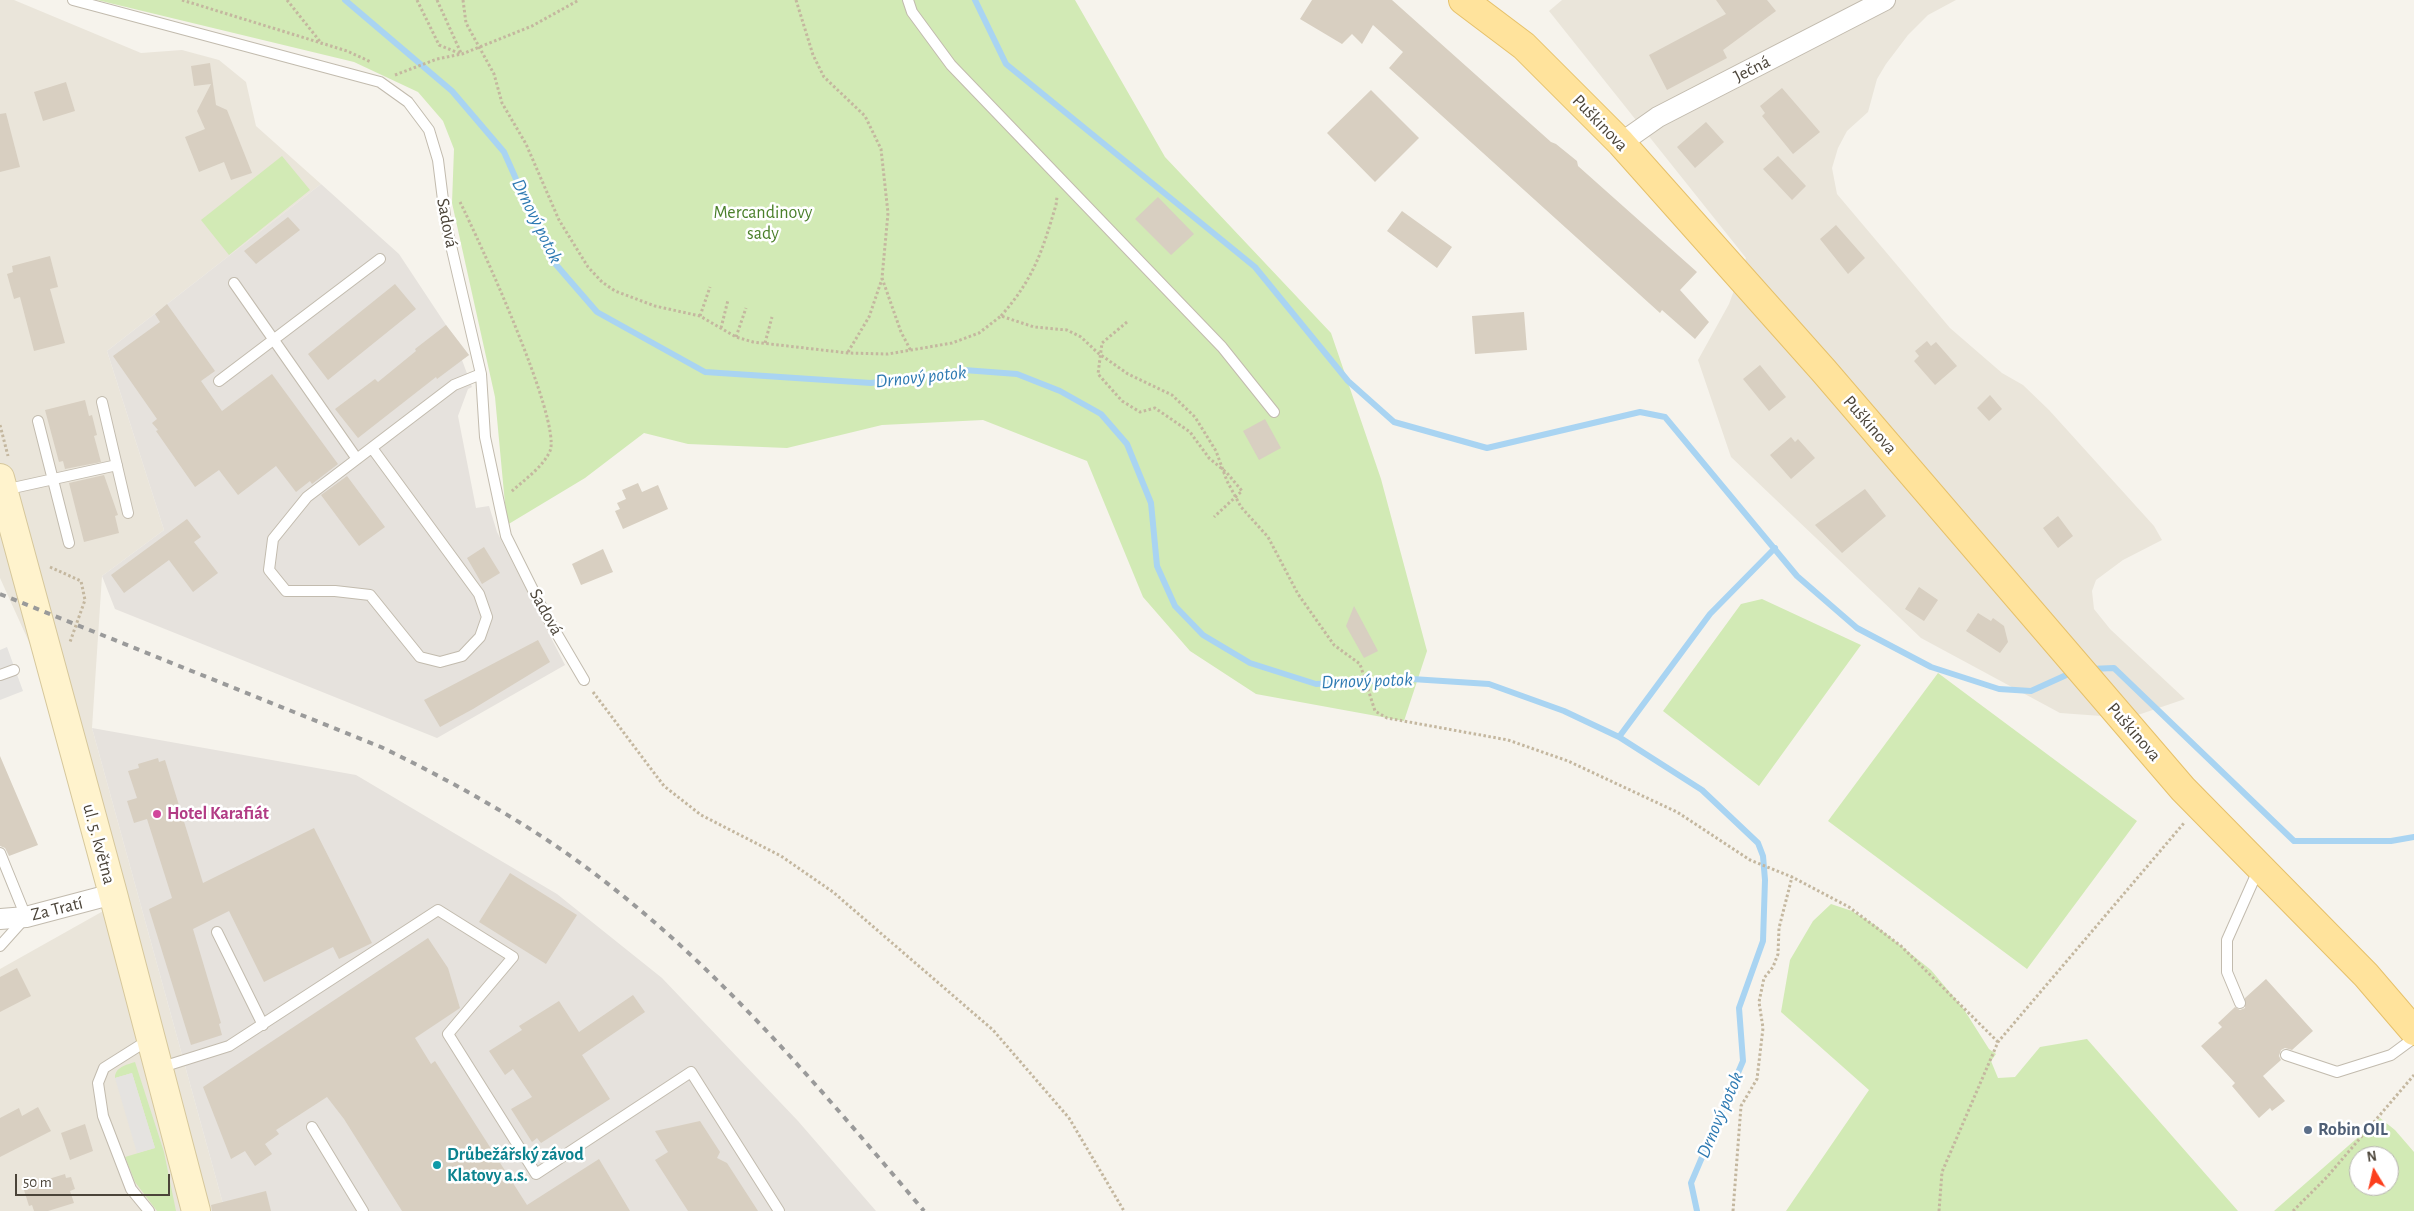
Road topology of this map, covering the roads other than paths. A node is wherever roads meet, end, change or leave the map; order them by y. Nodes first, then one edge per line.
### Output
1 (73, 0) edge
2 (908, 0) edge
3 (1463, 0) edge
4 (1885, 0) edge
5 (1863, 5) edge
6 (1621, 143) junction
7 (380, 259) dead end
8 (234, 283) dead end
9 (274, 340) junction
10 (481, 374) junction
11 (219, 381) dead end
12 (102, 402) dead end
13 (1274, 412) dead end
14 (38, 421) dead end
15 (372, 448) junction
16 (357, 459) junction
17 (117, 465) junction
18 (52, 479) junction
19 (2, 484) edge
20 (128, 513) dead end
21 (69, 543) dead end
22 (14, 670) dead end
23 (0, 675) edge
24 (584, 680) road end
25 (0, 853) edge
26 (2260, 867) junction
27 (113, 894) junction
28 (26, 917) junction
29 (0, 919) edge
30 (217, 932) dead end
31 (0, 946) edge
32 (2240, 1003) dead end
33 (263, 1025) junction
34 (2414, 1031) edge
35 (2414, 1038) edge
36 (151, 1039) junction
37 (2286, 1055) dead end
38 (158, 1068) junction
39 (312, 1127) dead end
40 (149, 1211) edge
41 (196, 1211) edge
42 (363, 1211) edge
43 (779, 1211) edge

1 - 10 lane, Sadová
2 - 13 lane
3 - 6 main road, Puškinova
4 - 5 street, Ječná
5 - 6 street, Ječná
6 - 26 main road, Puškinova
7 - 9 lane
8 - 9 lane
9 - 11 lane
9 - 16 lane
10 - 15 lane
10 - 24 lane, Sadová
12 - 17 lane
14 - 18 lane
15 - 16 lane
15 - 16 lane
17 - 18 lane
17 - 20 lane
18 - 19 lane
18 - 21 lane
19 - 27 street, ul. 5. května
22 - 23 lane
25 - 28 lane
26 - 32 lane
26 - 34 main road, Puškinova
27 - 28 street, Za Tratí
27 - 36 street, ul. 5. května
28 - 29 street, Za Tratí
28 - 31 lane
30 - 33 lane
33 - 38 lane
33 - 43 lane
35 - 37 lane
36 - 38 street, ul. 5. května
36 - 40 lane
38 - 41 street, ul. 5. května
39 - 42 lane

